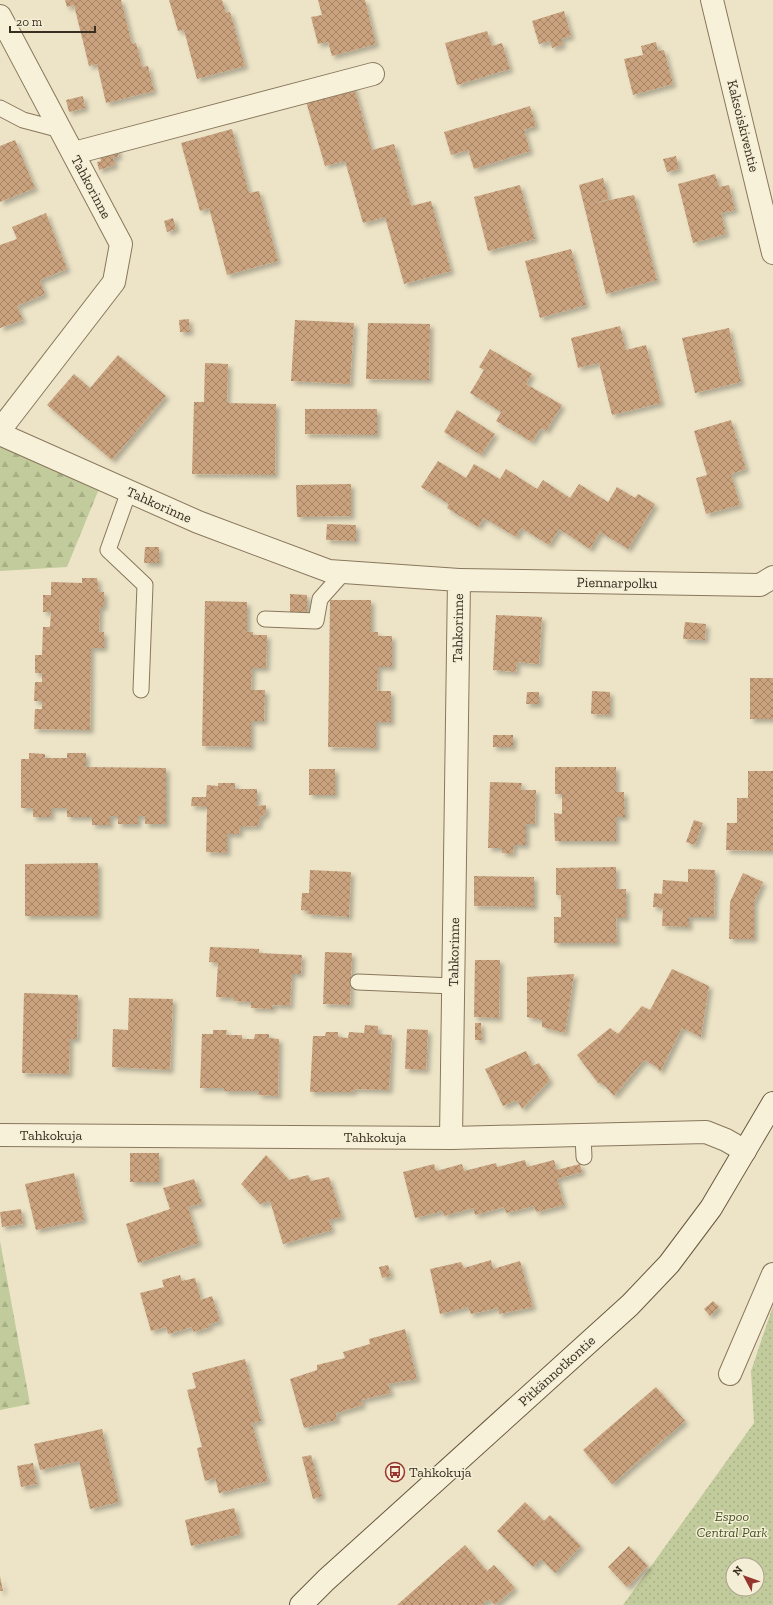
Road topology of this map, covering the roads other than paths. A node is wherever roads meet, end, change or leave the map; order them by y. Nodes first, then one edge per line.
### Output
1 (712, 0) edge
2 (0, 16) edge
3 (373, 74) dead end
4 (0, 108) edge
5 (61, 130) junction
6 (74, 153) junction
7 (773, 253) edge
8 (0, 430) edge
9 (0, 434) edge
10 (129, 491) junction
11 (344, 572) junction
12 (773, 577) edge
13 (459, 580) junction
14 (265, 619) dead end
15 (141, 690) dead end
16 (358, 982) dead end
17 (453, 986) junction
18 (773, 1103) edge
19 (0, 1135) edge
20 (451, 1138) junction
21 (745, 1151) junction
22 (773, 1274) edge
23 (730, 1374) dead end
24 (301, 1605) edge

1 - 7 street, Kaksoiskiventie
2 - 5 street, Tahkorinne
3 - 6 street
4 - 5 lane
5 - 6 street, Tahkorinne
6 - 8 street, Tahkorinne
9 - 10 street, Tahkorinne
10 - 11 street, Tahkorinne
10 - 15 lane
11 - 13 street, Tahkorinne
11 - 14 lane
12 - 13 street, Piennarpolku
13 - 17 street, Tahkorinne
16 - 17 lane
17 - 20 street, Tahkorinne
18 - 21 street, Pitkännotkontie
19 - 20 street, Tahkokuja
20 - 21 street, Tahkokuja
21 - 24 street, Pitkännotkontie
22 - 23 street

